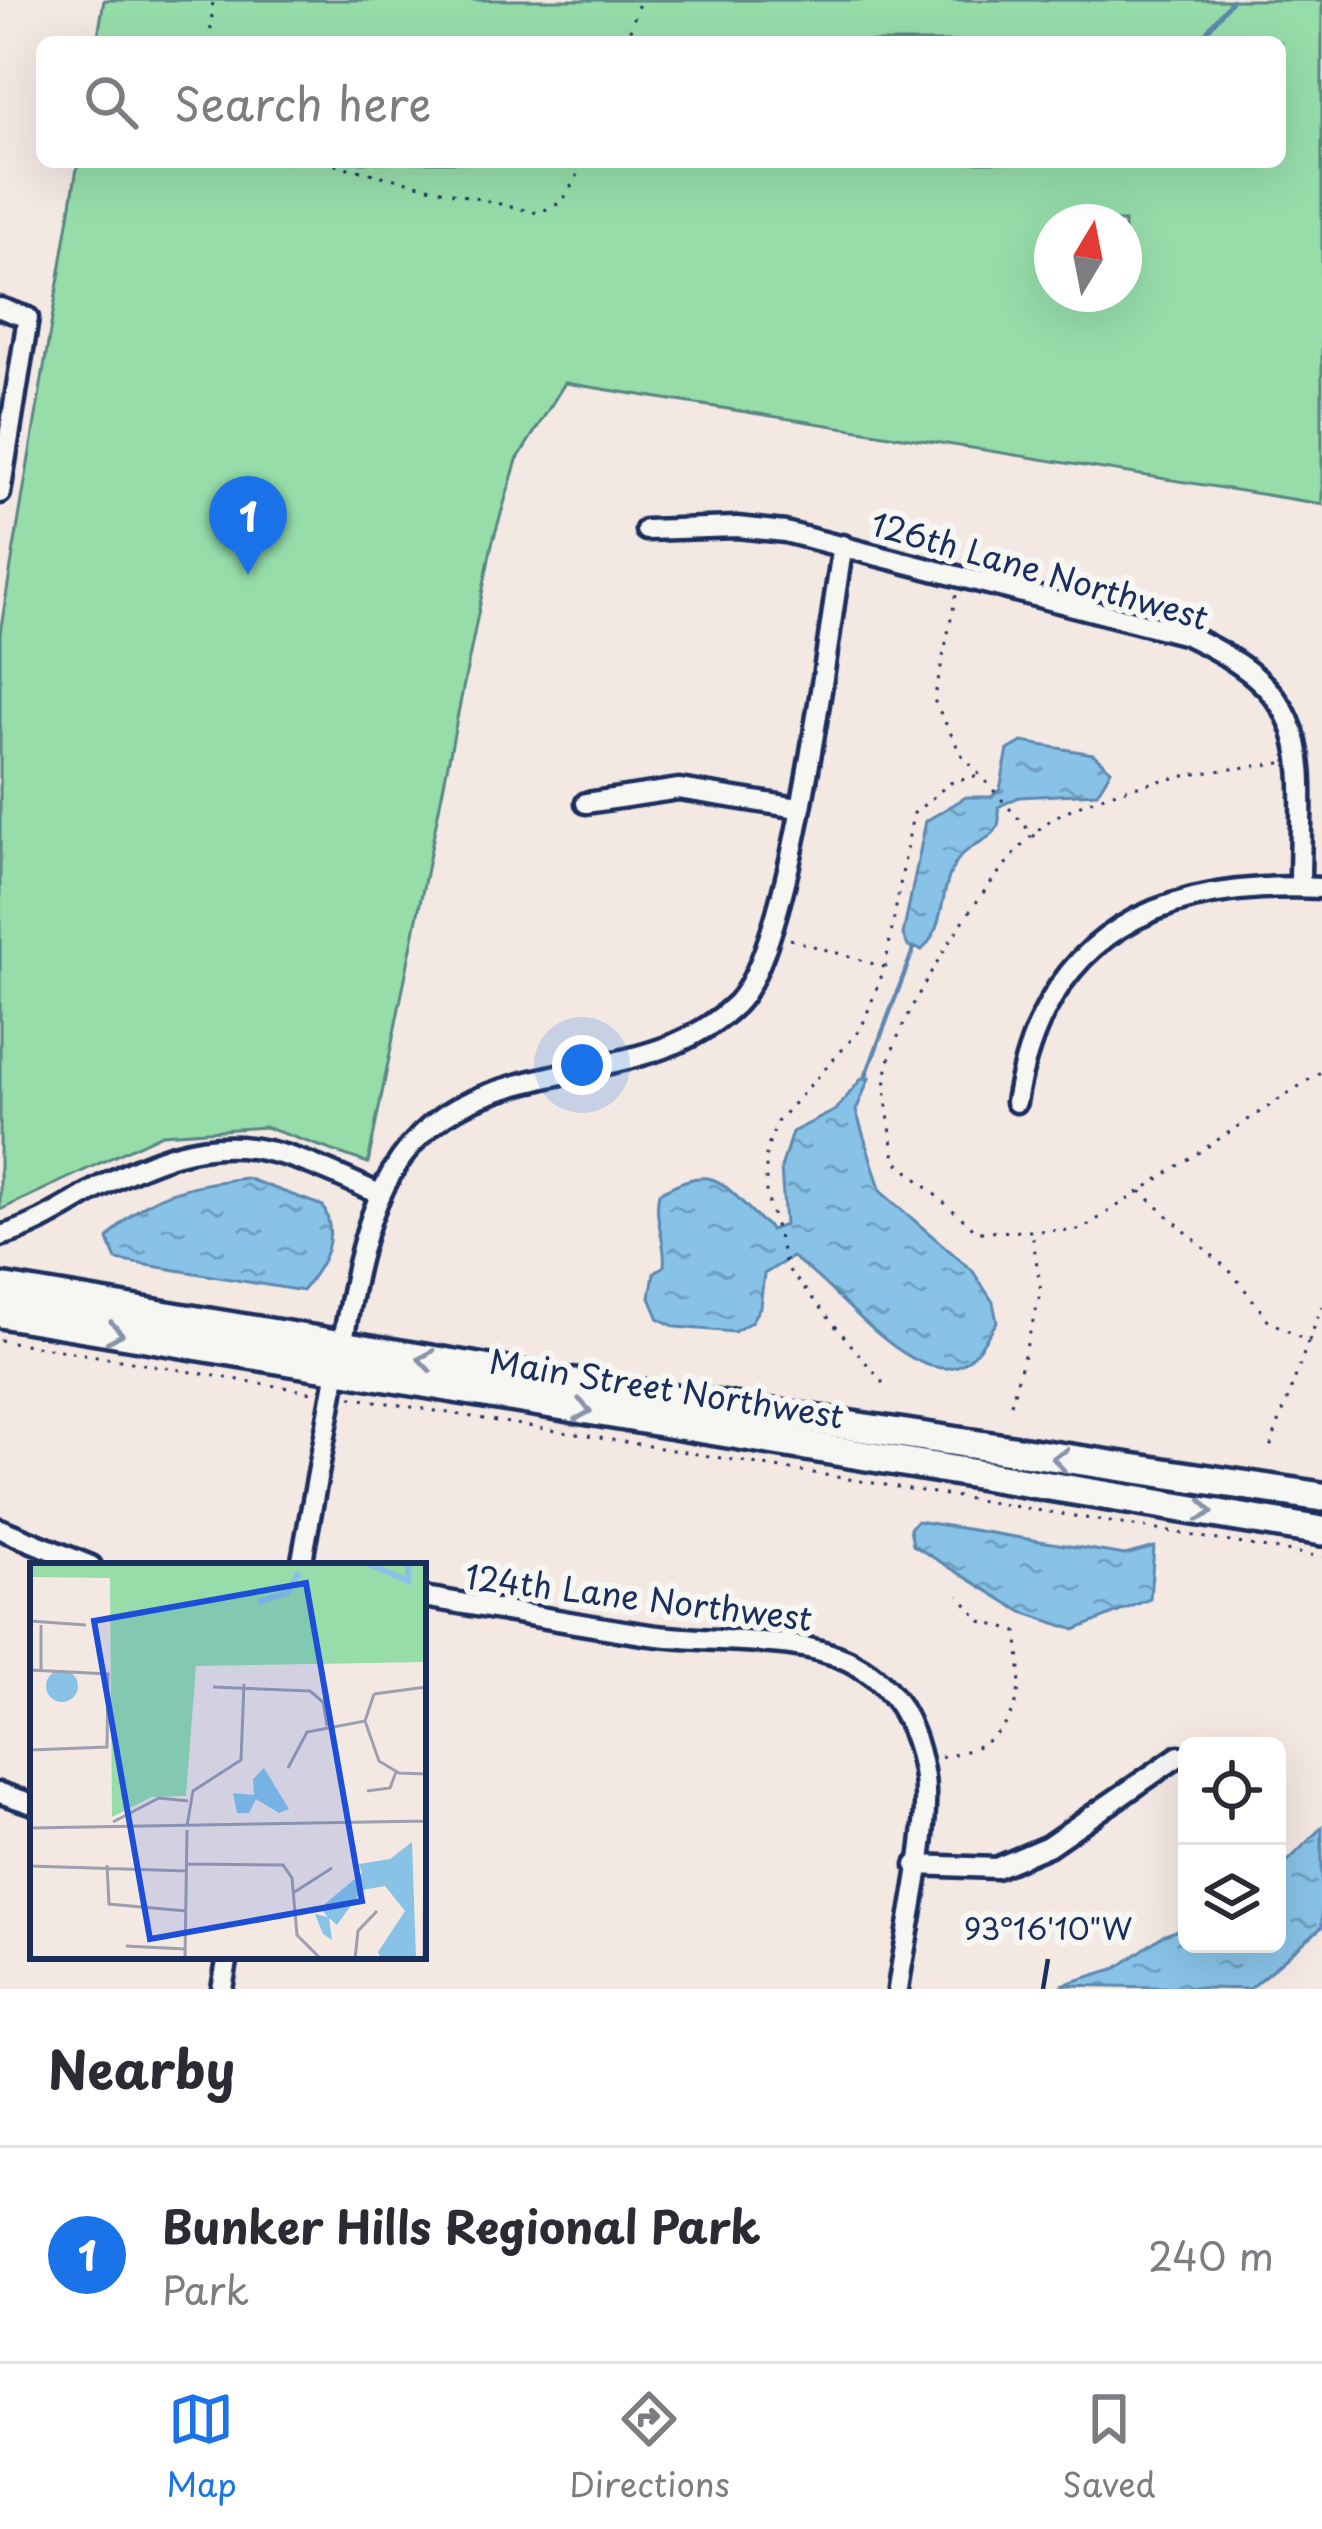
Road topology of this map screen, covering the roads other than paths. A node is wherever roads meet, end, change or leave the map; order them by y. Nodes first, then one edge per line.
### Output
1 (0, 308) edge
2 (0, 493) edge
3 (646, 530) dead end
4 (843, 545) junction
5 (586, 803) dead end
6 (798, 808) junction
7 (1300, 886) junction
8 (1322, 888) edge
9 (1016, 1102) dead end
10 (379, 1194) junction
11 (0, 1236) edge
12 (0, 1288) edge
13 (0, 1313) edge
14 (337, 1370) junction
15 (1322, 1496) edge
16 (0, 1529) edge
17 (1322, 1531) edge
18 (84, 1563) edge
19 (302, 1563) edge
20 (426, 1597) edge
21 (1178, 1757) edge
22 (0, 1793) edge
23 (30, 1803) edge
24 (916, 1865) junction
25 (227, 1959) edge
26 (222, 1989) edge
27 (898, 1989) edge

1 - 2 street
3 - 4 street, 126th Lane Northwest
4 - 6 street
4 - 7 street, 126th Lane Northwest
5 - 6 street
6 - 10 street
7 - 8 street
7 - 9 street
10 - 11 street
10 - 14 street
12 - 14 main road, Main Street Northwest
13 -> 14 main road, Main Street Northwest
15 -> 14 main road, Main Street Northwest
14 -> 17 main road, Main Street Northwest
14 - 19 street
16 - 18 street
20 - 24 street, 124th Lane Northwest
21 - 24 street
22 - 23 street
24 - 27 street, 124th Lane Northwest
25 - 26 street

